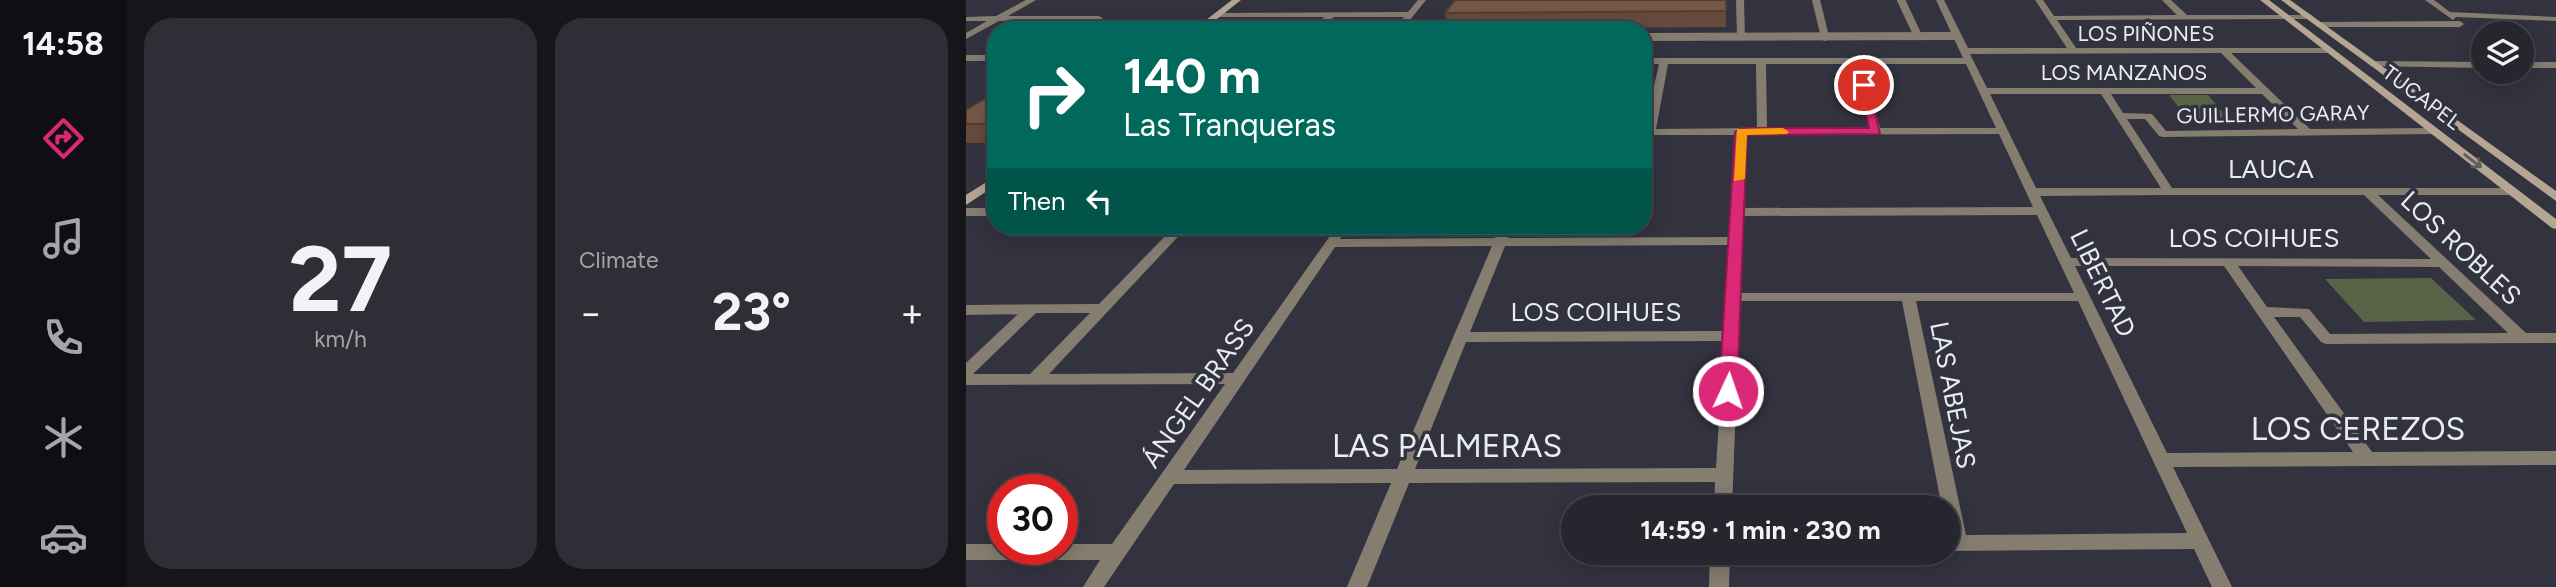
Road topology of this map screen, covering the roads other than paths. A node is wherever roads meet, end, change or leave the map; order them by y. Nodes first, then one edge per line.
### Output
1 (1032, 0) edge
2 (1237, 0) edge
3 (1422, 0) edge
4 (1740, 0) edge
5 (1816, 0) edge
6 (1901, 0) edge
7 (1940, 0) edge
8 (2039, 0) edge
9 (2166, 0) edge
10 (2264, 0) edge
11 (2285, 0) edge
12 (2429, 0) edge
13 (1410, 13) junction
14 (1332, 14) junction
15 (2448, 14) junction
16 (1217, 15) junction
17 (1099, 18) dead end
18 (2052, 18) junction
19 (2185, 18) junction
20 (2286, 18) junction
21 (2309, 18) junction
22 (966, 19) edge
23 (997, 19) junction
24 (1079, 19) junction
25 (2556, 19) edge
26 (993, 21) edge
27 (1075, 21) edge
28 (1209, 21) edge
29 (1325, 21) edge
30 (1404, 21) edge
31 (987, 24) edge
32 (2320, 25) junction
33 (966, 36) edge
34 (1918, 36) junction
35 (1957, 36) junction
36 (1652, 37) edge
37 (1741, 37) junction
38 (1825, 37) junction
39 (2222, 50) junction
40 (2328, 50) junction
41 (2074, 51) junction
42 (1967, 56) junction
43 (966, 58) edge
44 (987, 58) edge
45 (1652, 61) edge
46 (1664, 61) junction
47 (1761, 61) junction
48 (1858, 61) junction
49 (2373, 64) junction
50 (2471, 65) edge
51 (2534, 65) edge
52 (2556, 65) edge
53 (1983, 91) junction
54 (2104, 91) junction
55 (2265, 91) junction
56 (1652, 111) edge
57 (2120, 116) junction
58 (1875, 131) junction
59 (2003, 131) junction
60 (2435, 131) junction
61 (1652, 132) edge
62 (1741, 132) junction
63 (1762, 132) junction
64 (2308, 133) junction
65 (987, 186) edge
66 (2367, 191) junction
67 (2512, 191) junction
68 (2031, 192) junction
69 (2169, 192) junction
70 (2556, 197) edge
71 (966, 201) edge
72 (2041, 211) junction
73 (966, 212) edge
74 (987, 212) edge
75 (1737, 212) junction
76 (2556, 225) edge
77 (1173, 235) edge
78 (1337, 235) edge
79 (1503, 235) edge
80 (1736, 241) junction
81 (1500, 242) junction
82 (1331, 243) junction
83 (2066, 262) junction
84 (2228, 262) junction
85 (2443, 263) junction
86 (1733, 297) junction
87 (1908, 297) junction
88 (2083, 297) junction
89 (1102, 308) junction
90 (1032, 309) junction
91 (966, 310) edge
92 (2264, 312) junction
93 (1731, 336) junction
94 (1461, 337) junction
95 (2556, 338) edge
96 (2523, 339) junction
97 (966, 372) edge
98 (1238, 378) junction
99 (966, 380) edge
100 (1034, 380) junction
101 (2556, 458) edge
102 (2367, 459) junction
103 (2161, 460) junction
104 (1724, 475) junction
105 (1403, 476) junction
106 (1169, 477) junction
107 (1723, 495) edge
108 (1944, 495) edge
109 (2200, 541) junction
110 (1960, 543) edge
111 (966, 552) edge
112 (1118, 552) junction
113 (1720, 565) edge
114 (1093, 587) edge
115 (1357, 587) edge
116 (1719, 587) edge
117 (2222, 587) edge

1 - 23 street
2 - 16 main road
3 - 13 street
4 - 37 lane
5 - 38 lane
6 - 34 lane
7 - 35 street, LIBERTAD
8 - 18 street
9 - 19 street
10 - 20 main road, TUCAPEL
11 - 21 main road, TUCAPEL
12 - 15 street
13 - 14 street
13 - 30 street
14 - 16 street
14 - 29 street
15 - 25 street
15 - 32 street
16 - 28 main road
17 - 24 street
18 - 19 street
18 - 41 street
19 - 20 street
20 - 21 street
20 - 40 main road, TUCAPEL
21 - 32 main road, TUCAPEL
22 - 23 street
23 - 24 street
23 - 26 street
24 - 27 street
31 - 33 street
32 - 49 main road, TUCAPEL
34 - 35 lane
34 - 38 lane
35 - 42 street, LIBERTAD
36 - 37 lane
37 - 38 lane
39 - 40 street, LOS PIÑONES
39 - 41 street, LOS PIÑONES
39 - 55 street
40 - 60 main road, TUCAPEL
41 - 42 street, LOS PIÑONES
42 - 48 street, LOS PIÑONES
42 - 53 street, LIBERTAD
43 - 44 street
45 - 46 street, LOS PIÑONES
46 - 47 street, LOS PIÑONES
46 - 56 street
47 - 48 street, LOS PIÑONES
47 - 63 street
48 - 58 street
49 - 50 street
49 - 70 main road, TUCAPEL
51 - 52 street
53 - 54 street, LOS MANZANOS
53 - 59 street, LIBERTAD
54 - 55 street, LOS MANZANOS
54 - 57 street
55 - 64 street
57 - 64 street, GUILLERMO GARAY
57 - 69 street
58 - 59 street
58 - 63 street
59 - 68 street, LIBERTAD
60 - 64 street, GUILLERMO GARAY
60 -> 67 main road, TUCAPEL
61 - 62 street
62 - 63 street
62 - 75 street
65 - 71 main road
66 - 67 street, LAUCA
66 - 69 street, LAUCA
66 - 85 street, LOS ROBLES
67 - 76 main road, TUCAPEL
68 - 69 street, LAUCA
68 - 72 street, LIBERTAD
72 - 75 street
72 - 83 street, LIBERTAD
73 - 74 street
75 - 80 street
77 - 89 street
78 - 82 street, ÁNGEL BRASS
79 - 81 street
80 - 81 street
80 - 86 street
81 - 82 street
81 - 94 street
82 - 98 street, ÁNGEL BRASS
83 - 84 street, LOS COIHUES
83 - 88 street, LIBERTAD
84 - 85 street, LOS COIHUES
84 - 92 street
85 - 96 street, LOS ROBLES
86 - 87 street
86 - 93 street
87 - 88 street
87 - 108 street, LAS ABEJAS
88 - 103 street, LIBERTAD
89 - 90 street
89 - 100 street
90 - 91 street
90 - 97 street
92 - 96 street
92 - 102 street
93 - 94 street, LOS COIHUES
93 - 104 street
94 - 105 street
95 - 96 street
98 - 100 street
98 - 106 street, ÁNGEL BRASS
99 - 100 street
101 - 102 street, LOS CEREZOS
102 - 103 street, LOS CEREZOS
103 - 109 street, LIBERTAD
104 - 105 street, LAS PALMERAS
104 - 107 street
105 - 106 street, LAS PALMERAS
105 - 115 street
106 - 112 street, ÁNGEL BRASS
109 - 110 street
109 - 117 street, LIBERTAD
111 - 112 street
112 - 114 street, ÁNGEL BRASS
113 - 116 street

